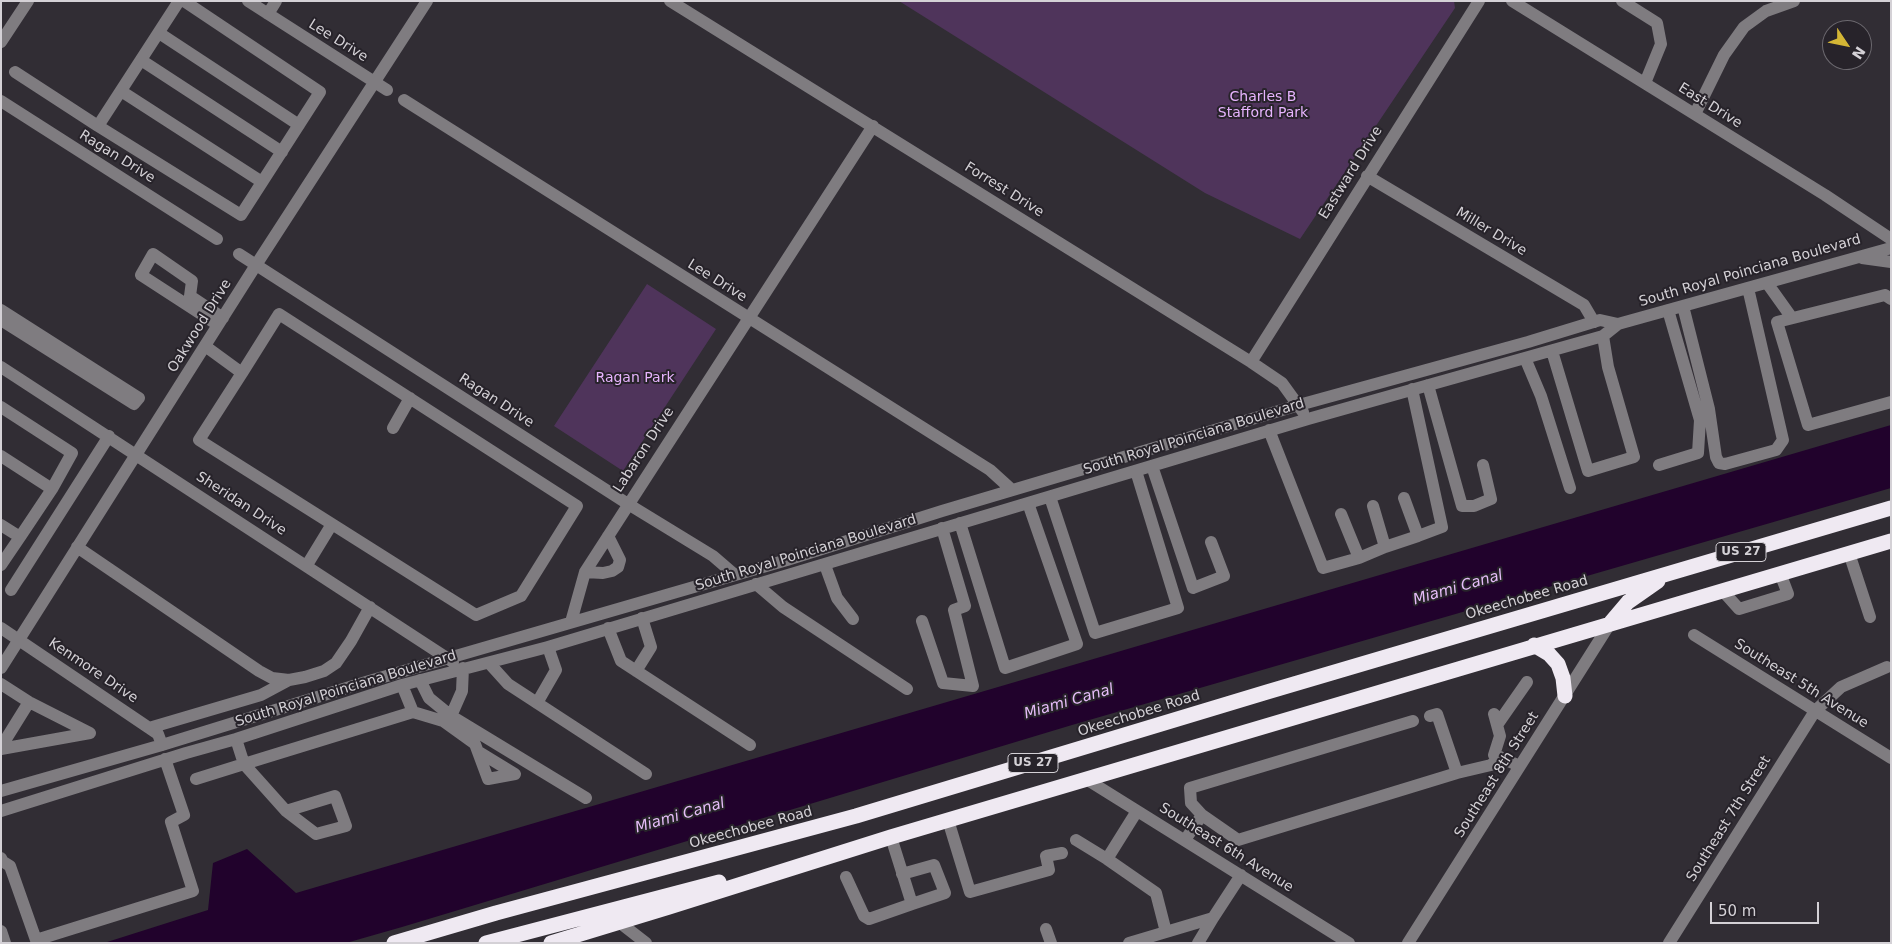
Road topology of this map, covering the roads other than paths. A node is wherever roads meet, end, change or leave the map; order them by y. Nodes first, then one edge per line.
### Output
1 (28, 1) edge
2 (179, 1) edge
3 (184, 1) edge
4 (248, 1) edge
5 (276, 1) edge
6 (427, 1) edge
7 (670, 1) edge
8 (1479, 1) edge
9 (1512, 1) edge
10 (1622, 1) edge
11 (1794, 1) edge
12 (268, 14) junction
13 (159, 32) junction
14 (1, 42) edge
15 (141, 60) junction
16 (14, 72) dead end
17 (375, 82) junction
18 (1645, 83) junction
19 (387, 90) dead end
20 (121, 91) junction
21 (404, 100) dead end
22 (1, 101) edge
23 (1695, 114) junction
24 (299, 125) junction
25 (98, 126) junction
26 (873, 126) junction
27 (282, 152) junction
28 (1367, 176) junction
29 (262, 182) junction
30 (217, 238) dead end
31 (1891, 238) edge
32 (1891, 248) edge
33 (239, 254) dead end
34 (1855, 258) junction
35 (1891, 262) edge
36 (256, 265) junction
37 (1767, 283) junction
38 (1748, 288) junction
39 (1891, 299) edge
40 (1683, 306) junction
41 (1, 310) edge
42 (1668, 310) junction
43 (747, 318) junction
44 (1792, 318) junction
45 (1, 320) edge
46 (220, 322) junction
47 (1594, 322) junction
48 (1618, 324) junction
49 (1603, 336) junction
50 (205, 346) junction
51 (1552, 351) junction
52 (1525, 358) junction
53 (1251, 362) junction
54 (1, 367) edge
55 (242, 373) junction
56 (1428, 384) junction
57 (1412, 389) junction
58 (410, 398) junction
59 (1891, 402) edge
60 (1299, 405) junction
61 (1, 407) edge
62 (1308, 418) junction
63 (393, 428) dead end
64 (1270, 430) junction
65 (110, 436) junction
66 (137, 454) junction
67 (1, 456) edge
68 (1483, 465) dead end
69 (1659, 465) dead end
70 (1152, 466) junction
71 (1136, 471) junction
72 (1570, 488) dead end
73 (52, 489) junction
74 (1012, 490) junction
75 (1050, 496) junction
76 (1404, 498) dead end
77 (1028, 503) junction
78 (628, 504) junction
79 (1373, 506) dead end
80 (1891, 508) edge
81 (1341, 514) dead end
82 (960, 523) junction
83 (332, 524) junction
84 (1, 525) edge
85 (942, 528) junction
86 (608, 536) junction
87 (1418, 536) junction
88 (20, 537) junction
89 (1891, 541) edge
90 (1211, 542) dead end
91 (78, 547) junction
92 (1385, 547) junction
93 (1849, 553) junction
94 (1358, 558) junction
95 (1, 565) edge
96 (306, 565) junction
97 (825, 565) junction
98 (585, 572) junction
99 (1669, 573) junction
100 (1780, 573) junction
101 (736, 574) junction
102 (756, 584) junction
103 (11, 590) dead end
104 (1722, 590) junction
105 (370, 607) junction
106 (1870, 617) dead end
107 (642, 618) junction
108 (853, 618) dead end
109 (922, 621) dead end
110 (571, 622) junction
111 (1611, 622) junction
112 (1, 628) edge
113 (608, 628) junction
114 (1694, 635) dead end
115 (19, 639) junction
116 (1534, 646) junction
117 (548, 647) junction
118 (449, 659) junction
119 (488, 663) junction
120 (1887, 667) dead end
121 (1, 668) edge
122 (463, 668) junction
123 (636, 671) junction
124 (289, 680) junction
125 (420, 680) junction
126 (1527, 682) dead end
127 (1, 684) edge
128 (402, 685) junction
129 (907, 689) dead end
130 (1565, 696) junction
131 (29, 702) junction
132 (536, 702) junction
133 (1815, 711) junction
134 (412, 712) junction
135 (451, 716) junction
136 (1430, 716) dead end
137 (1413, 721) dead end
138 (149, 728) junction
139 (236, 739) junction
140 (162, 745) junction
141 (750, 745) dead end
142 (1, 748) edge
143 (478, 752) dead end
144 (1500, 757) junction
145 (1891, 758) edge
146 (165, 760) junction
147 (244, 764) junction
148 (1520, 766) junction
149 (646, 774) dead end
150 (1457, 774) junction
151 (196, 779) dead end
152 (1086, 779) junction
153 (1, 791) edge
154 (586, 798) dead end
155 (1, 811) edge
156 (286, 811) dead end
157 (1137, 811) junction
158 (1202, 815) junction
159 (948, 820) junction
160 (891, 837) junction
161 (1076, 840) dead end
162 (1185, 840) junction
163 (1062, 853) dead end
164 (1, 858) edge
165 (1107, 859) junction
166 (813, 861) junction
167 (902, 874) junction
168 (1241, 876) junction
169 (846, 877) dead end
170 (912, 904) junction
171 (1213, 918) junction
172 (619, 922) junction
173 (1046, 929) dead end
174 (1, 931) edge
175 (1166, 932) junction
176 (5, 943) edge
177 (394, 943) edge
178 (486, 943) edge
179 (551, 943) edge
180 (646, 943) edge
181 (1051, 943) edge
182 (1129, 943) edge
183 (1198, 943) edge
184 (1349, 943) edge
185 (1408, 943) edge
186 (1669, 943) edge

1 - 14 street
2 - 13 street
3 - 24 street
4 - 12 street, Lee Drive
5 - 12 street
6 - 17 street, Oakwood Drive
7 - 26 street, Forrest Drive
8 - 28 street, Eastward Drive
9 - 18 street, East Drive
10 - 18 street
11 - 23 street
12 - 17 street, Lee Drive
13 - 15 street
13 - 24 street
15 - 20 street
15 - 27 street
16 - 25 street
17 - 19 street, Lee Drive
17 - 36 street, Oakwood Drive
18 - 23 street, East Drive
20 - 25 street
20 - 29 street
21 - 43 street, Lee Drive
22 - 30 street, Ragan Drive
23 - 31 street, East Drive
24 - 27 street
25 - 29 street
26 - 43 street, Labaron Drive
26 - 53 street, Forrest Drive
27 - 29 street
28 - 47 street, Miller Drive
28 - 53 street, Eastward Drive
32 - 34 street, South Royal Poinciana Boulevard
33 - 36 street, Ragan Drive
34 - 35 street
34 - 37 street, South Royal Poinciana Boulevard
36 - 46 street, Oakwood Drive
36 - 78 street, Ragan Drive
37 - 38 street, South Royal Poinciana Boulevard
37 - 44 street
38 - 40 street, South Royal Poinciana Boulevard
38 - 40 street
39 - 44 street
40 - 42 street, South Royal Poinciana Boulevard
41 - 45 street
42 - 48 street, South Royal Poinciana Boulevard
42 - 69 street
43 - 74 street, Lee Drive
43 - 78 street, Labaron Drive
44 - 59 street
46 - 46 street
46 - 50 street, Oakwood Drive
47 - 48 street, South Royal Poinciana Boulevard
47 - 60 street, South Royal Poinciana Boulevard
48 - 49 street, South Royal Poinciana Boulevard
49 - 51 street, South Royal Poinciana Boulevard
49 - 51 street
50 - 55 street
50 - 66 street, Oakwood Drive
51 - 52 street, South Royal Poinciana Boulevard
52 - 56 street, South Royal Poinciana Boulevard
52 - 72 street
53 - 60 street, Forrest Drive
54 - 65 street, Sheridan Drive
55 - 58 street
55 - 83 street
56 - 57 street, South Royal Poinciana Boulevard
56 - 68 street
57 - 62 street, South Royal Poinciana Boulevard
57 - 87 street
58 - 63 street
58 - 83 street
60 - 62 street, Forrest Drive
60 - 74 street, South Royal Poinciana Boulevard
61 - 73 street
62 - 64 street, South Royal Poinciana Boulevard
64 - 70 street, South Royal Poinciana Boulevard
64 - 94 street
65 - 66 street, Sheridan Drive
65 - 103 street
66 - 91 street, Oakwood Drive
66 - 96 street, Sheridan Drive
67 - 73 street
70 - 71 street, South Royal Poinciana Boulevard
70 - 90 street
71 - 75 street, South Royal Poinciana Boulevard
71 - 75 street
73 - 88 street
74 - 101 street, South Royal Poinciana Boulevard
75 - 77 street, South Royal Poinciana Boulevard
76 - 87 street
77 - 82 street, South Royal Poinciana Boulevard
77 - 82 street
78 - 86 street, Labaron Drive
78 - 101 street, Ragan Drive
79 - 92 street
80 - 99 highway, Okeechobee Road / US 27
81 - 94 street
82 - 85 street, South Royal Poinciana Boulevard
83 - 96 street
84 - 88 street
85 - 97 street, South Royal Poinciana Boulevard
85 - 109 street
86 - 98 street, Labaron Drive
86 - 98 street
87 - 92 street
88 - 95 street
89 - 93 highway, US 27
91 - 115 street, Oakwood Drive
91 - 124 street
92 - 94 street
93 - 100 highway, US 27
93 - 106 street
96 - 105 street, Sheridan Drive
97 - 102 street, South Royal Poinciana Boulevard
97 - 108 street
98 - 110 street, Labaron Drive
99 - 111 highway
99 - 177 highway, Okeechobee Road / US 27
100 - 104 highway, US 27
100 - 104 street
101 - 110 street, South Royal Poinciana Boulevard
102 - 107 street, South Royal Poinciana Boulevard
102 - 129 street
104 - 111 highway, US 27
105 - 118 street, Sheridan Drive
105 - 124 street
107 - 113 street, South Royal Poinciana Boulevard
107 - 123 street
110 - 118 street, South Royal Poinciana Boulevard
111 - 116 highway, US 27
111 - 130 street, Southeast 8th Street
112 - 115 street, Kenmore Drive
113 - 117 street, South Royal Poinciana Boulevard
113 - 123 street
114 - 133 street, Southeast 5th Avenue
115 - 121 street, Oakwood Drive
115 - 138 street, Kenmore Drive
116 - 130 highway
116 - 152 highway, US 27
117 - 119 street, South Royal Poinciana Boulevard
117 - 132 street
118 - 122 street, Sheridan Drive
118 - 140 street, South Royal Poinciana Boulevard
119 - 122 street, South Royal Poinciana Boulevard
119 - 132 street
120 - 133 street, Southeast 7th Street
122 - 125 street, South Royal Poinciana Boulevard
122 - 135 street
123 - 141 street
124 - 138 street
125 - 128 street, South Royal Poinciana Boulevard
125 - 135 street
126 - 144 street
127 - 131 street
128 - 134 street
128 - 139 street, South Royal Poinciana Boulevard
130 - 148 street, Southeast 8th Street
131 - 142 street
131 - 142 street
132 - 149 street
133 - 145 street, Southeast 5th Avenue
133 - 186 street, Southeast 7th Street
134 - 143 street
134 - 147 street
135 - 154 street
136 - 150 street
137 - 158 street
138 - 140 street, Kenmore Drive
139 - 146 street, South Royal Poinciana Boulevard
139 - 147 street
140 - 153 street, South Royal Poinciana Boulevard
144 - 148 street
144 - 150 street
146 - 155 street, South Royal Poinciana Boulevard
146 - 164 street
147 - 151 street
147 - 156 street
148 - 185 street, Southeast 8th Street
150 - 158 street
152 - 157 street, Southeast 6th Avenue
152 - 159 highway, US 27
157 - 162 street, Southeast 6th Avenue
157 - 165 street
158 - 162 street
159 - 160 highway, US 27
159 - 163 street
160 - 166 highway, US 27
160 - 167 street
161 - 165 street
162 - 168 street, Southeast 6th Avenue
165 - 175 street
166 - 172 highway, US 27
166 - 178 highway
167 - 170 street
167 - 170 street
168 - 171 street
168 - 184 street, Southeast 6th Avenue
169 - 170 street
171 - 175 street
171 - 183 street
172 - 179 highway, US 27
172 - 180 street
173 - 181 street
174 - 176 street
175 - 182 street

